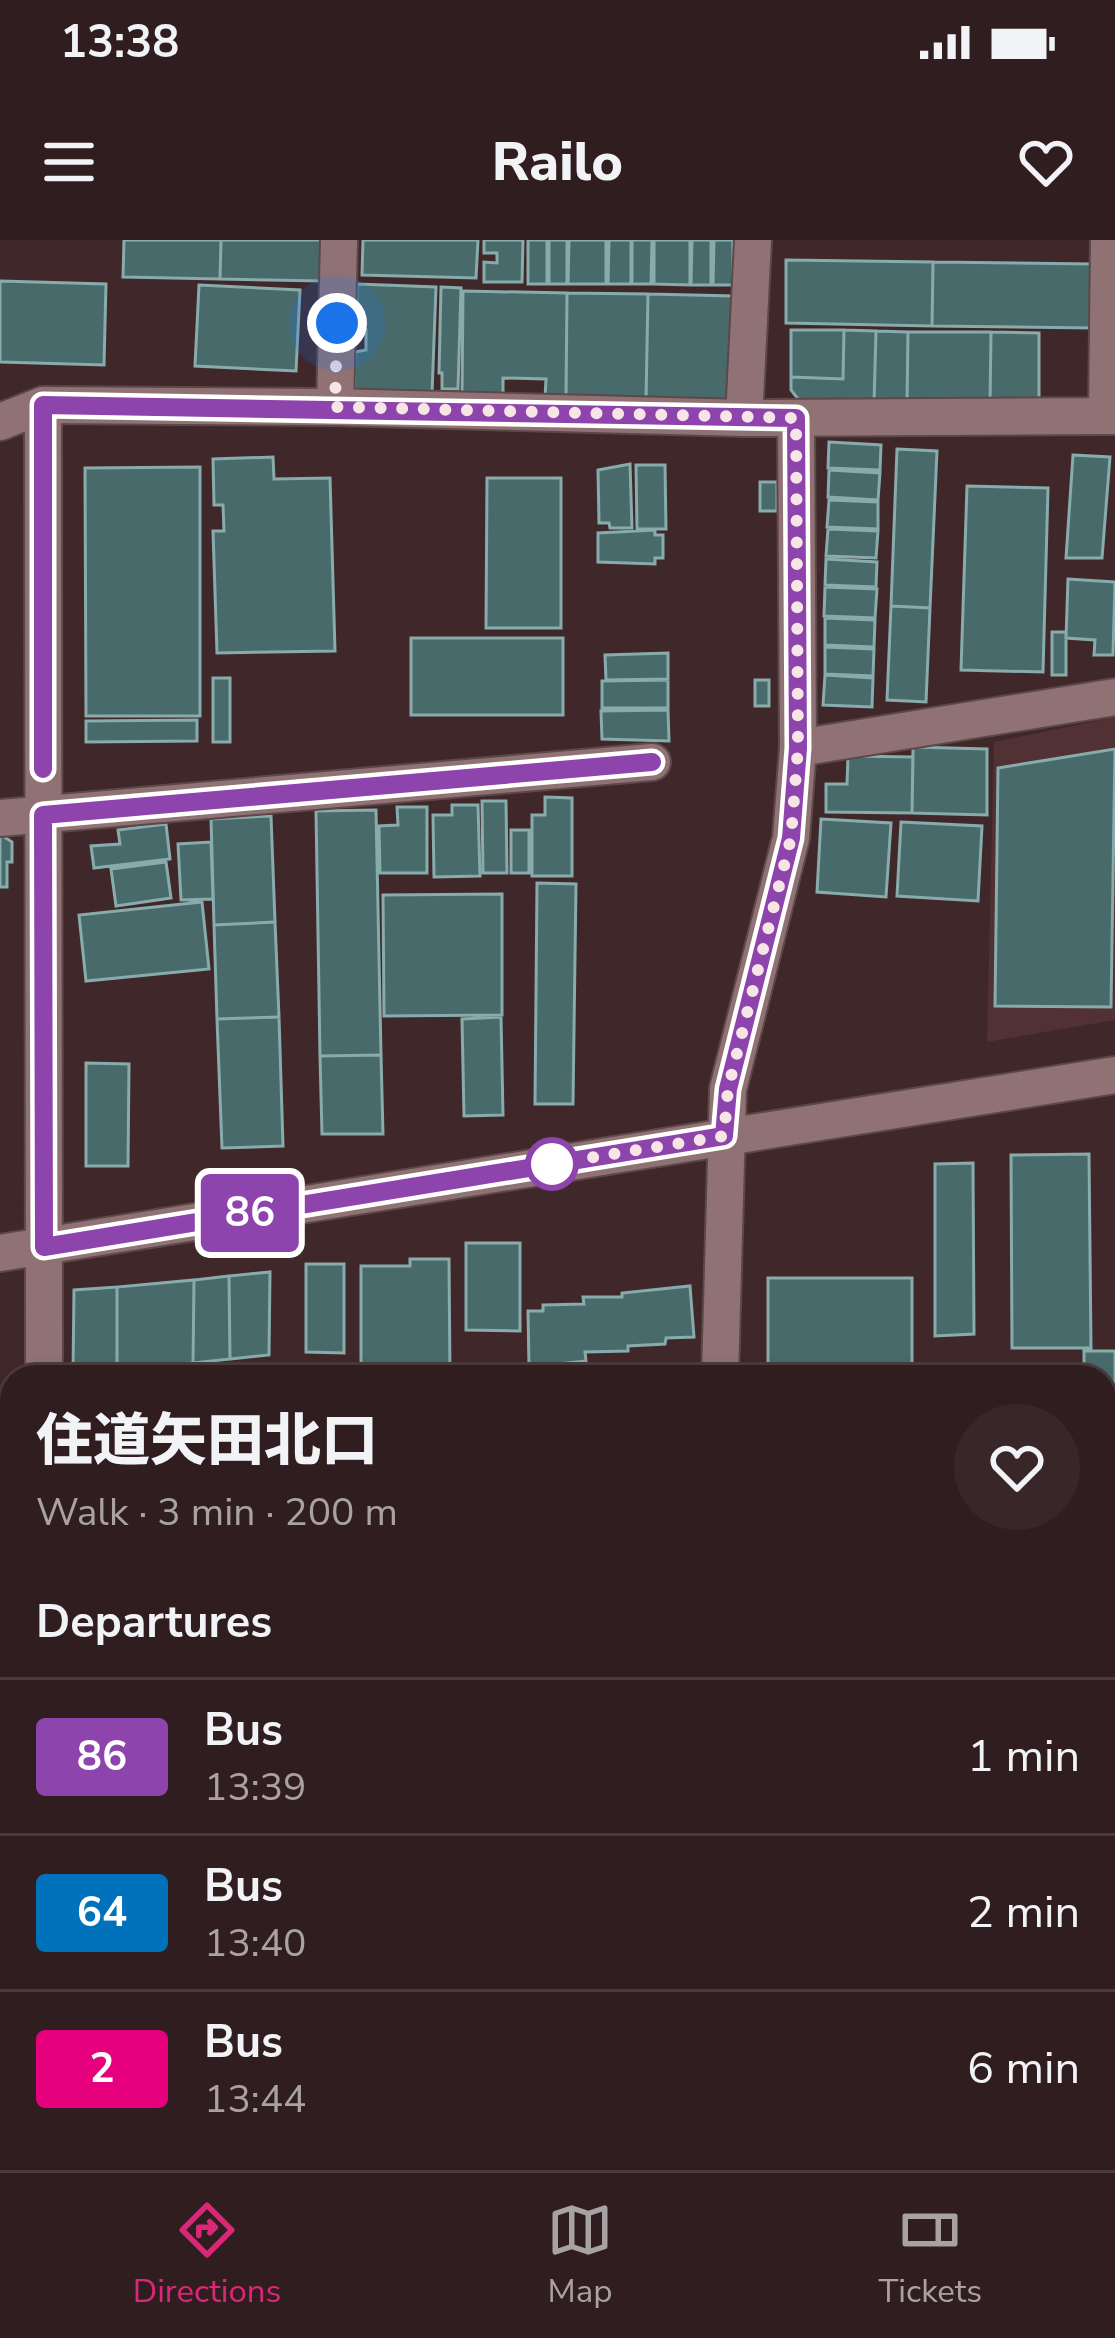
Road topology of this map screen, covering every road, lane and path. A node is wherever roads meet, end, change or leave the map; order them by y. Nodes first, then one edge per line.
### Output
1 (339, 240) edge
2 (753, 240) edge
3 (1109, 240) edge
4 (43, 405) junction
5 (335, 407) junction
6 (1111, 416) edge
7 (744, 418) junction
8 (796, 418) junction
9 (0, 422) edge
10 (1115, 698) edge
11 (798, 748) junction
12 (652, 762) dead end
13 (43, 815) junction
14 (0, 818) edge
15 (1115, 1075) edge
16 (724, 1136) junction
17 (44, 1247) junction
18 (0, 1253) edge
19 (44, 1365) edge
20 (720, 1365) edge

1 - 5 street
2 - 7 street
3 - 6 street
4 - 5 street
4 - 9 street
4 - 13 street
5 - 7 street
6 - 8 street
7 - 8 street
8 - 11 street
10 - 11 street
11 - 16 street
12 - 13 street
13 - 14 street
13 - 17 street
15 - 16 street
16 - 17 street
16 - 20 street
17 - 18 street
17 - 19 street

